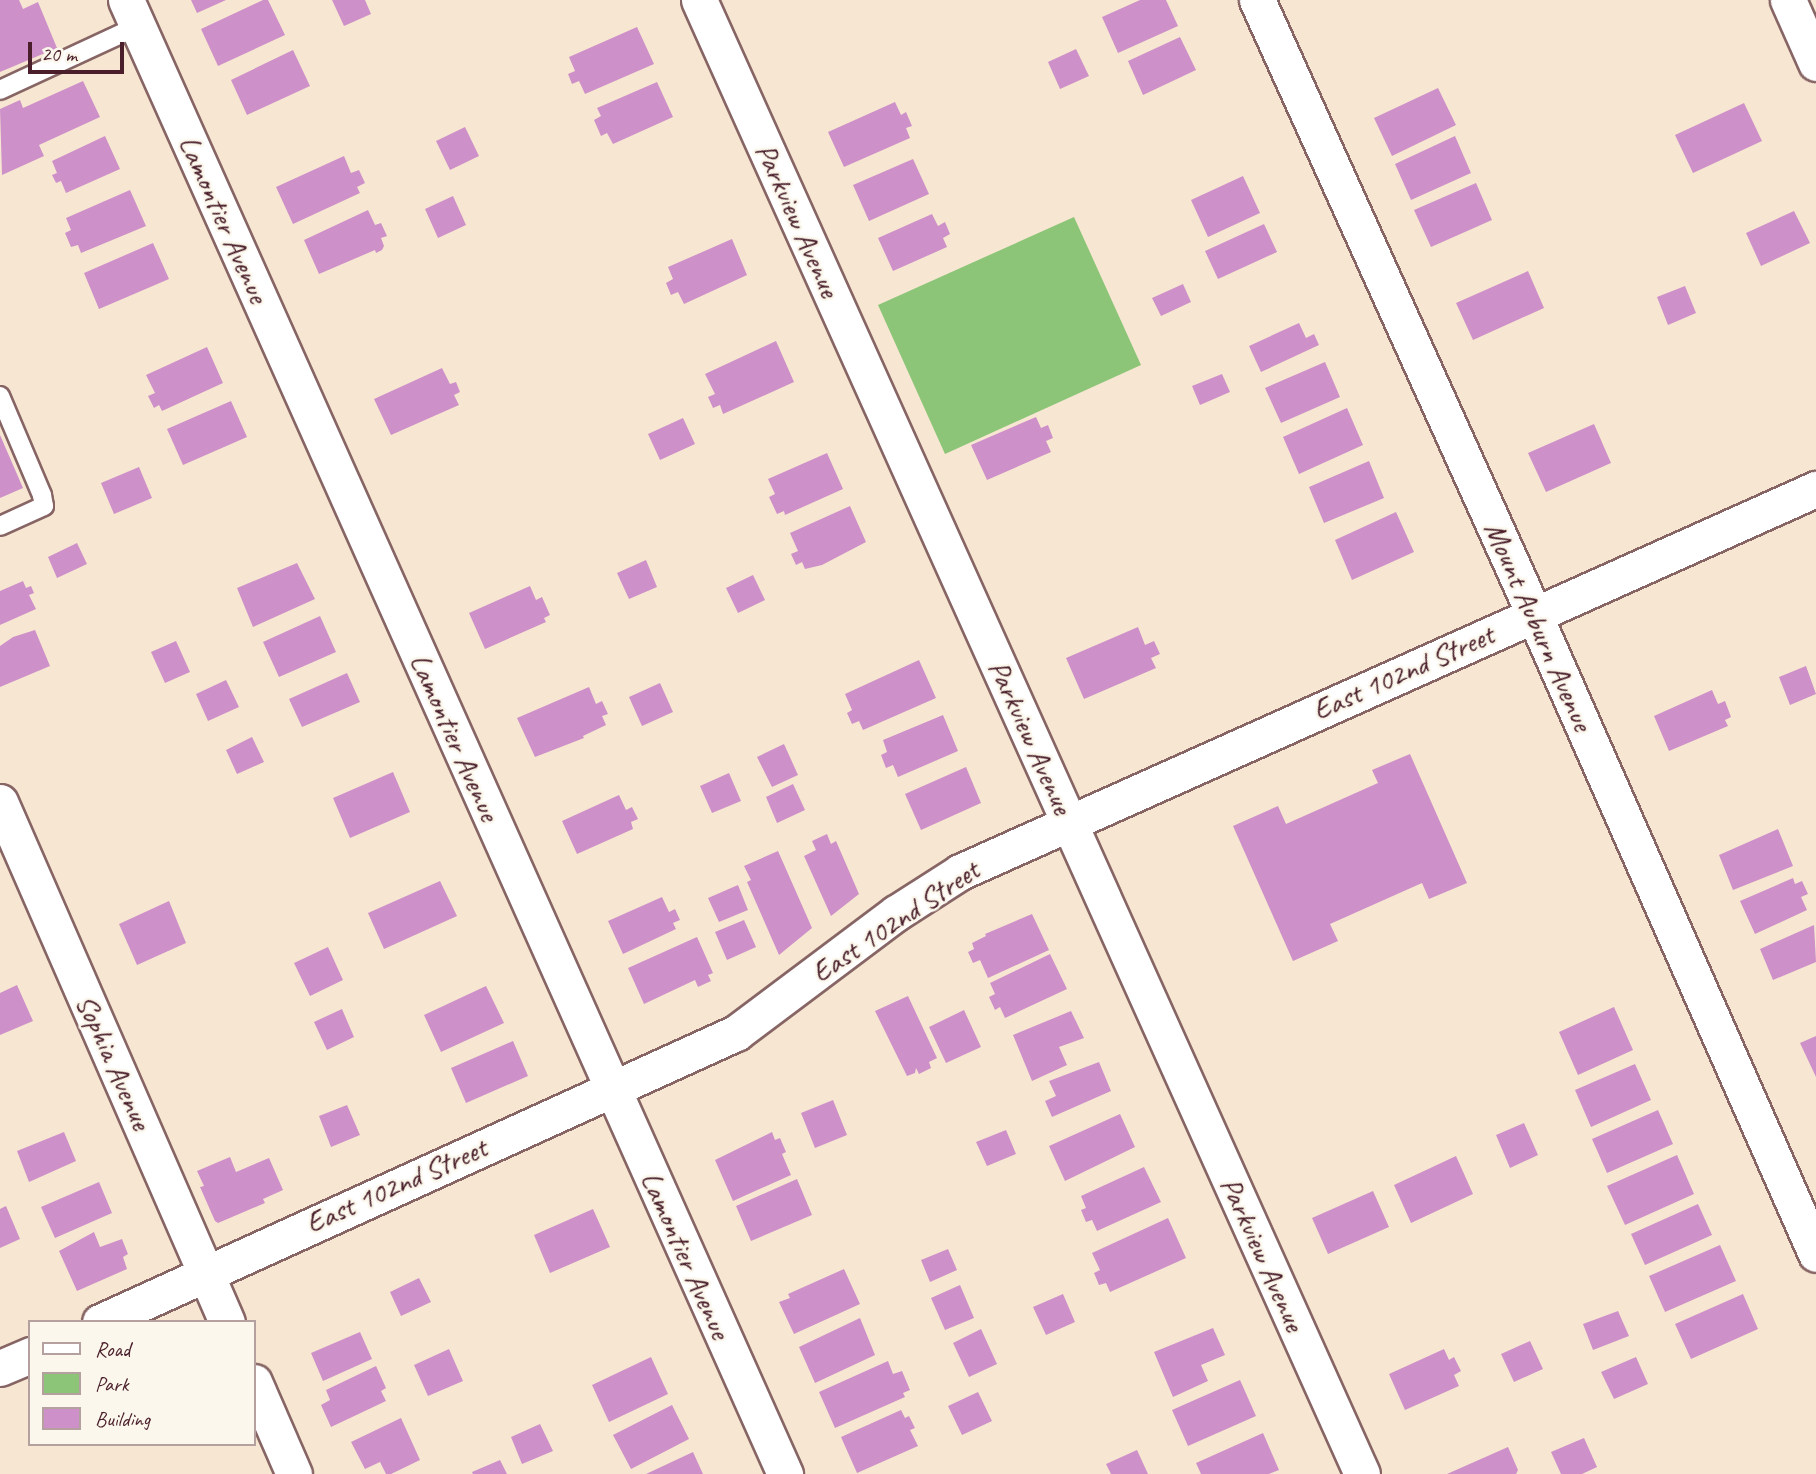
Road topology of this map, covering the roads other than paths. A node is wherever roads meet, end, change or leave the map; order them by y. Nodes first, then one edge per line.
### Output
1 (699, 0) edge
2 (1257, 0) edge
3 (1788, 0) edge
4 (132, 13) edge
5 (1816, 63) edge
6 (0, 90) edge
7 (0, 396) edge
8 (1816, 489) edge
9 (0, 526) edge
10 (1534, 614) junction
11 (2, 812) edge
12 (1069, 822) junction
13 (611, 1088) junction
14 (1816, 1254) edge
15 (205, 1272) junction
16 (104, 1320) edge
17 (226, 1320) edge
18 (28, 1355) edge
19 (0, 1368) edge
20 (256, 1387) edge
21 (294, 1474) edge
22 (785, 1474) edge
23 (1362, 1474) edge

1 - 12 street, Parkview Avenue
2 - 10 street, Mount Auburn Avenue
3 - 5 street
4 - 6 lane
4 - 13 street, Lamontier Avenue
7 - 9 lane
8 - 10 street, East 102nd Street
10 - 12 street, East 102nd Street
10 - 14 street, Mount Auburn Avenue
11 - 15 street, Sophia Avenue
12 - 13 street, East 102nd Street
12 - 23 street, Parkview Avenue
13 - 15 street, East 102nd Street
13 - 22 street, Lamontier Avenue
15 - 16 street, East 102nd Street
15 - 17 street, Sophia Avenue
18 - 19 street
20 - 21 street

